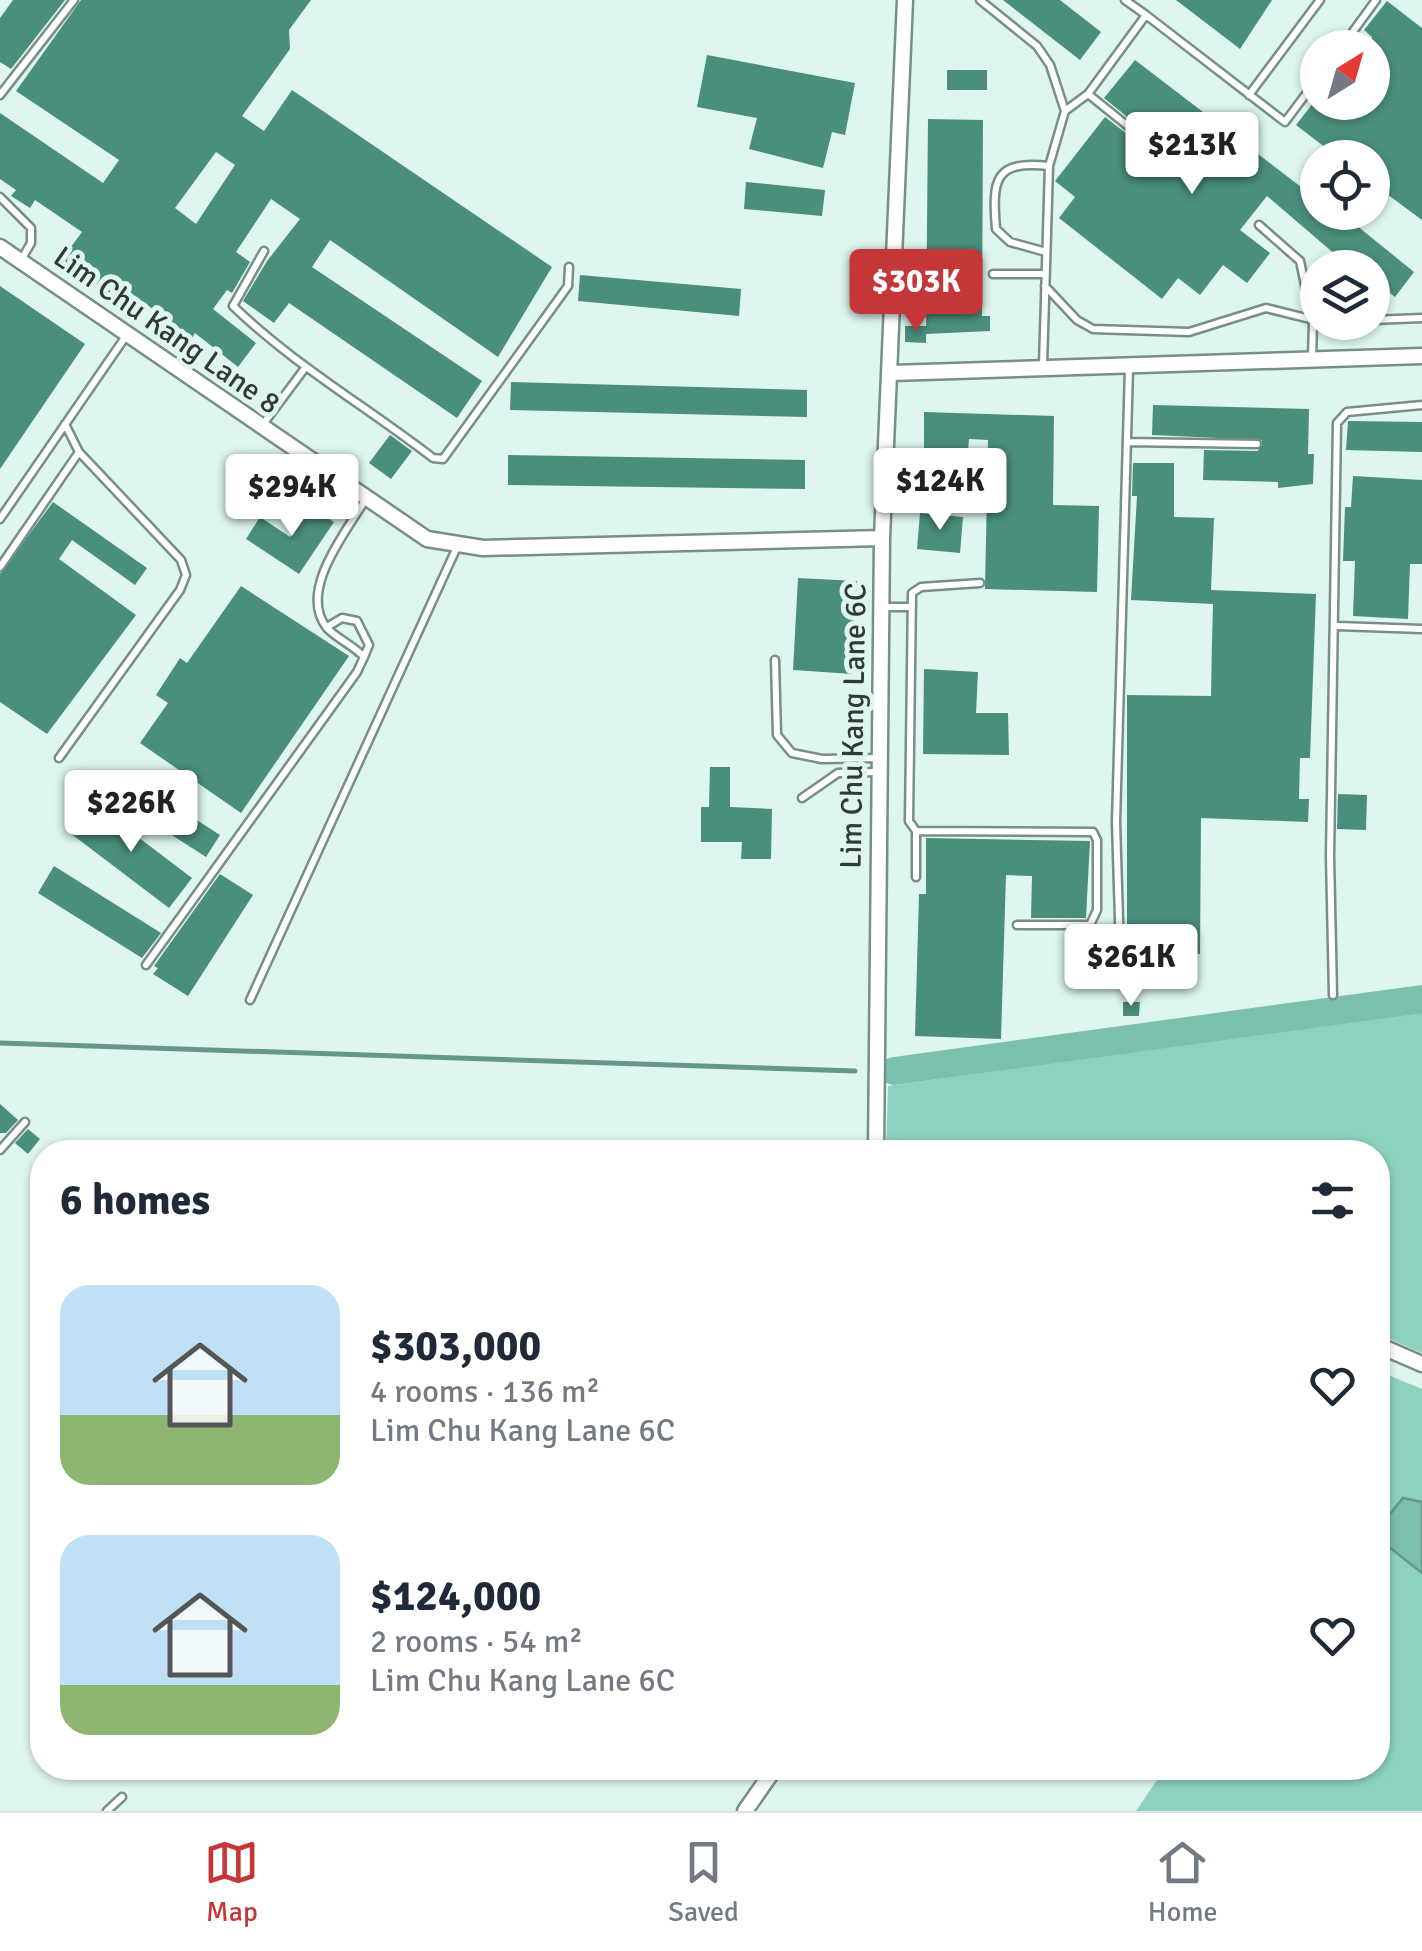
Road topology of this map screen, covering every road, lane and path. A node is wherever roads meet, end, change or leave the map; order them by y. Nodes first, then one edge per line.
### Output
1 (74, 0) edge
2 (905, 0) edge
3 (980, 0) edge
4 (1125, 0) edge
5 (1320, 0) edge
6 (1376, 0) edge
7 (1146, 15) junction
8 (1354, 30) edge
9 (1088, 94) junction
10 (1249, 94) junction
11 (0, 95) edge
12 (1300, 101) edge
13 (1065, 111) junction
14 (1149, 143) dead end
15 (1049, 166) junction
16 (0, 196) edge
17 (1258, 225) dead end
18 (0, 247) edge
19 (264, 251) dead end
20 (1046, 252) junction
21 (20, 261) junction
22 (1300, 261) edge
23 (569, 267) dead end
24 (993, 274) dead end
25 (1045, 274) junction
26 (1044, 285) junction
27 (1300, 318) edge
28 (1422, 318) edge
29 (1390, 319) edge
30 (126, 336) junction
31 (1315, 340) edge
32 (1422, 356) edge
33 (1312, 358) junction
34 (1129, 362) junction
35 (1043, 365) junction
36 (305, 368) junction
37 (892, 373) junction
38 (1422, 405) edge
39 (65, 424) junction
40 (260, 428) junction
41 (1128, 442) junction
42 (1256, 444) dead end
43 (80, 452) junction
44 (365, 500) junction
45 (0, 519) edge
46 (882, 538) junction
47 (458, 546) junction
48 (0, 567) edge
49 (980, 582) dead end
50 (882, 607) junction
51 (912, 607) junction
52 (1336, 626) junction
53 (327, 627) junction
54 (1422, 628) edge
55 (364, 657) junction
56 (775, 660) dead end
57 (59, 758) dead end
58 (880, 765) junction
59 (802, 798) dead end
60 (916, 832) junction
61 (916, 877) dead end
62 (1017, 925) dead end
63 (1120, 952) dead end
64 (146, 965) dead end
65 (1333, 994) dead end
66 (250, 1000) dead end
67 (25, 1122) dead end
68 (876, 1140) edge
69 (0, 1150) edge
70 (1390, 1350) edge
71 (1422, 1364) edge
72 (767, 1780) edge
73 (122, 1797) dead end
74 (107, 1811) edge
75 (745, 1811) edge

1 - 11 lane
2 - 37 street, Lim Chu Kang Lane 6C
3 - 13 lane
4 - 7 lane
5 - 10 lane
6 - 8 lane
7 - 9 lane
7 - 10 lane
9 - 13 lane
9 - 14 lane
10 - 12 lane
13 - 15 lane
15 - 20 lane
15 - 20 lane
16 - 21 lane
17 - 22 lane
18 - 21 street, Lim Chu Kang Lane 8
19 - 36 lane
20 - 25 lane
21 - 30 street, Lim Chu Kang Lane 8
23 - 36 lane
24 - 25 lane
25 - 26 lane
26 - 27 lane
26 - 35 lane
28 - 29 lane
30 - 39 lane
30 - 40 street, Lim Chu Kang Lane 8
31 - 33 lane
32 - 33 street
33 - 34 street
34 - 35 street
34 - 41 lane
35 - 37 street
36 - 40 lane
37 - 46 street, Lim Chu Kang Lane 6C
38 - 52 lane
39 - 43 lane
39 - 45 lane
40 - 44 street, Lim Chu Kang Lane 8
41 - 42 lane
41 - 63 lane
43 - 48 lane
43 - 57 lane
44 - 47 street, Lim Chu Kang Lane 8
44 - 53 lane
46 - 47 street, Lim Chu Kang Lane 8
46 - 50 street, Lim Chu Kang Lane 6C
47 - 66 lane
49 - 51 lane
50 - 51 lane
50 - 58 street, Lim Chu Kang Lane 6C
51 - 60 lane
52 - 54 lane
52 - 65 lane
53 - 55 lane
53 - 55 lane
55 - 64 lane
56 - 58 lane
58 - 59 lane
58 - 68 street, Lim Chu Kang Lane 6C
60 - 61 lane
60 - 62 lane
67 - 69 lane
70 - 71 street
72 - 75 street
73 - 74 lane

